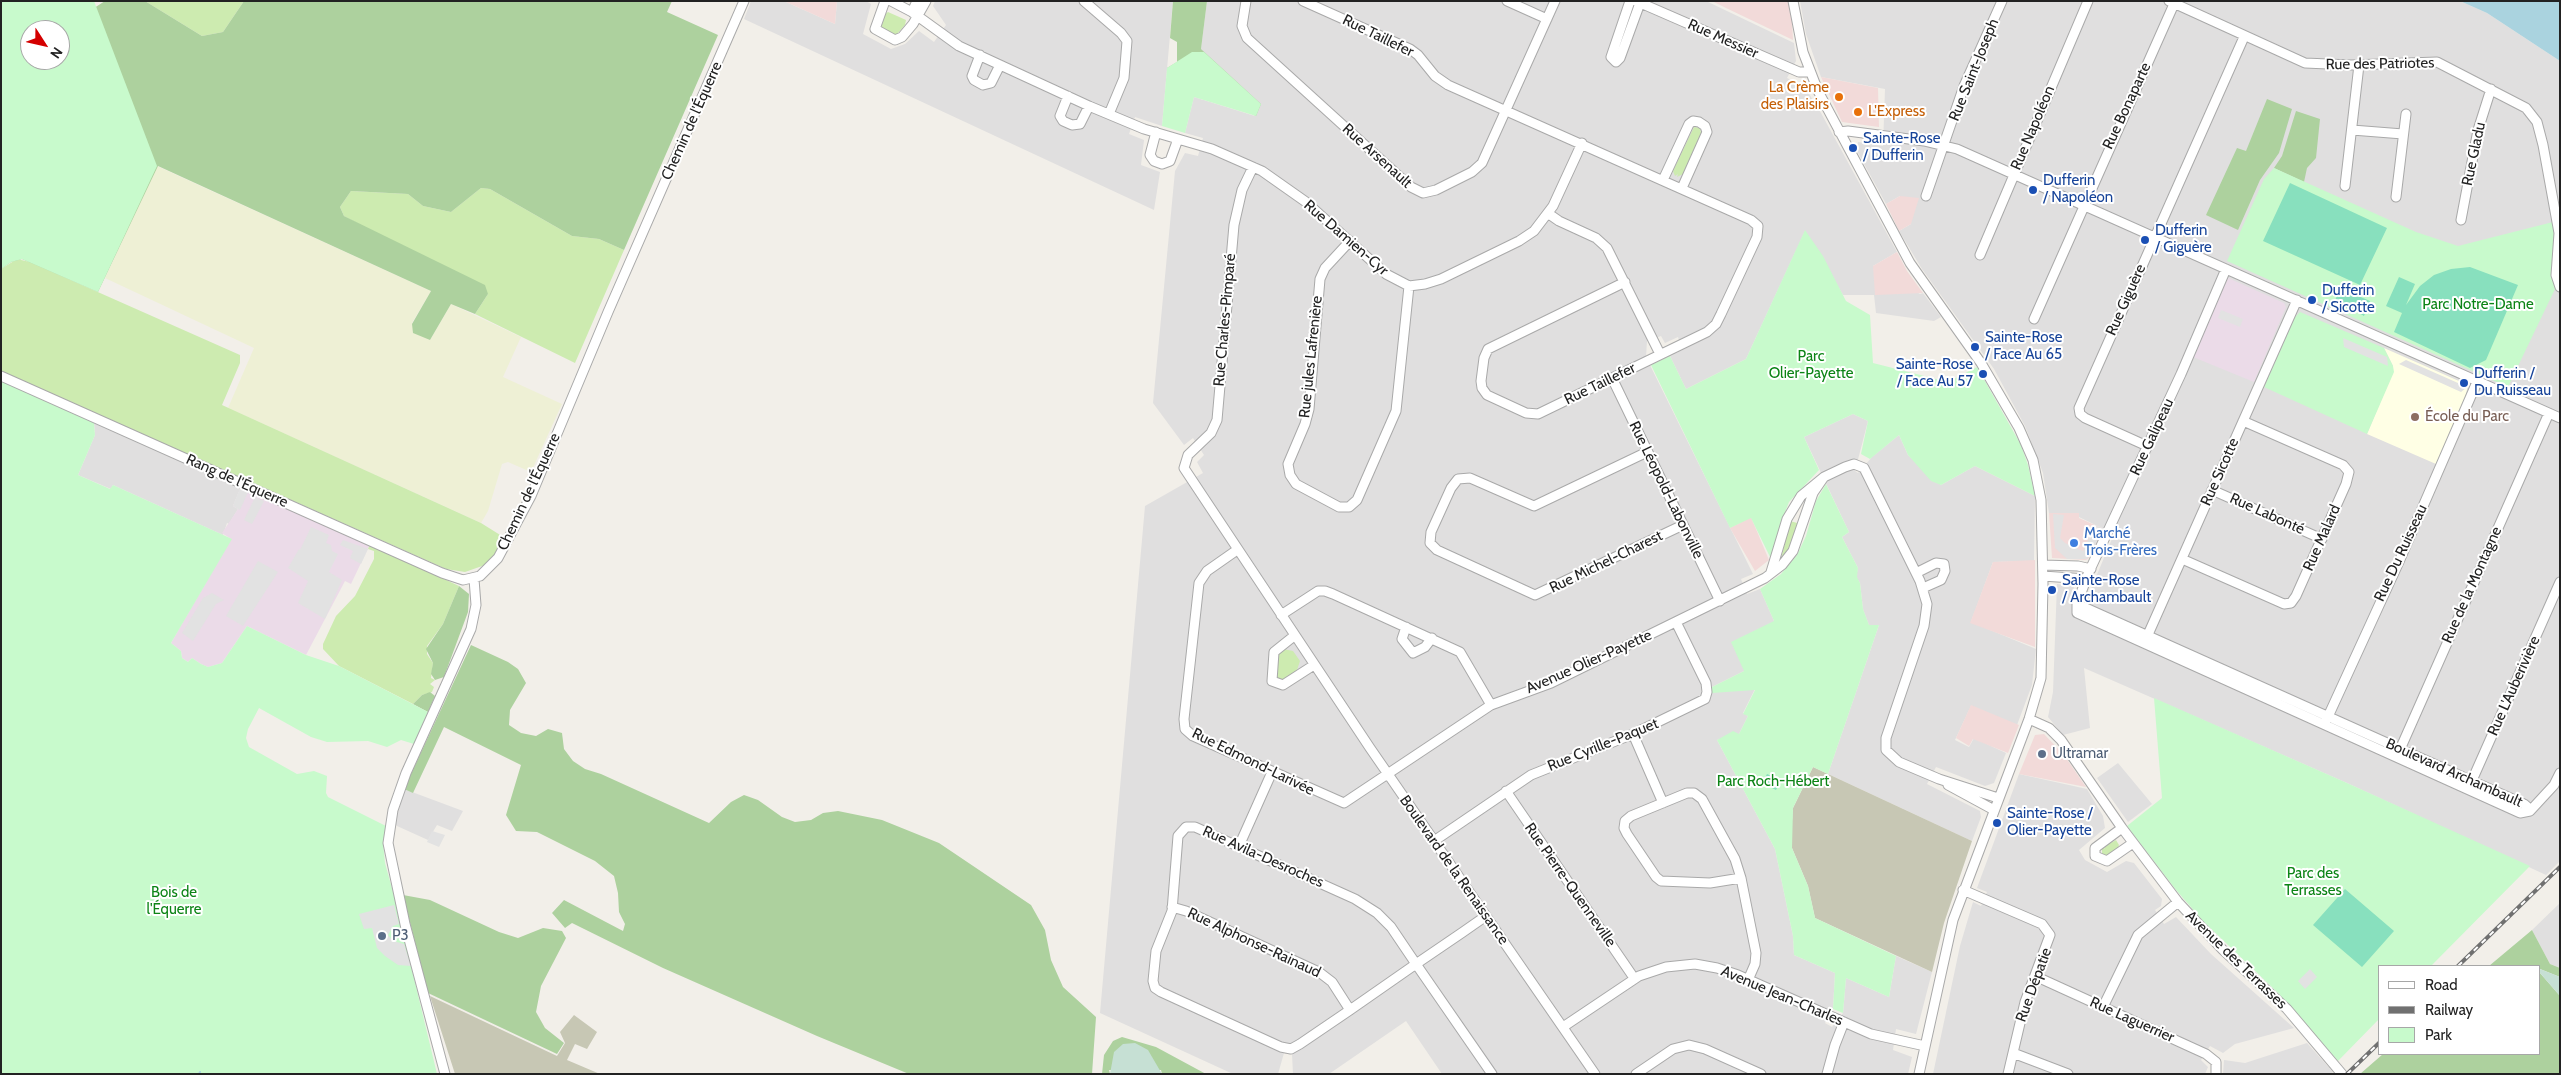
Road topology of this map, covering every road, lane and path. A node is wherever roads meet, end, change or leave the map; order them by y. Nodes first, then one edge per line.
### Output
1 (744, 1) edge
2 (885, 1) edge
3 (891, 1) edge
4 (917, 1) edge
5 (926, 1) edge
6 (1084, 1) edge
7 (1246, 1) edge
8 (1303, 1) edge
9 (1507, 1) edge
10 (1555, 1) edge
11 (1630, 1) edge
12 (1793, 1) edge
13 (2002, 1) edge
14 (2088, 1) edge
15 (1638, 2) edge
16 (2172, 2) edge
17 (915, 14) junction
18 (1547, 19) junction
19 (2244, 37) junction
20 (980, 55) junction
21 (1000, 65) junction
22 (2359, 65) junction
23 (1810, 72) junction
24 (2491, 89) junction
25 (1068, 96) junction
26 (1089, 106) junction
27 (1506, 110) junction
28 (1109, 114) junction
29 (2406, 114) dead end
30 (2352, 130) junction
31 (1156, 132) junction
32 (1839, 132) junction
33 (2403, 134) junction
34 (1178, 139) junction
35 (1582, 144) junction
36 (1944, 145) junction
37 (1253, 167) junction
38 (2013, 174) junction
39 (1663, 180) junction
40 (2345, 186) dead end
41 (1682, 188) junction
42 (1926, 196) dead end
43 (2396, 197) dead end
44 (2083, 205) junction
45 (1549, 214) junction
46 (2461, 220) dead end
47 (2154, 237) junction
48 (1350, 241) junction
49 (1980, 255) dead end
50 (2226, 269) junction
51 (1624, 282) junction
52 (1409, 286) junction
53 (2560, 287) edge
54 (2297, 300) junction
55 (2034, 319) dead end
56 (1660, 354) junction
57 (1, 376) edge
58 (1612, 378) junction
59 (2478, 382) junction
60 (2549, 413) junction
61 (2560, 418) edge
62 (2243, 421) junction
63 (2147, 446) junction
64 (1647, 452) junction
65 (1184, 463) joint
66 (1824, 478) junction
67 (2212, 490) junction
68 (1683, 525) junction
69 (2322, 539) junction
70 (1237, 550) junction
71 (2182, 559) junction
72 (2043, 565) junction
73 (2091, 569) junction
74 (1916, 572) junction
75 (1770, 574) junction
76 (2043, 576) junction
77 (474, 579) junction
78 (2086, 579) junction
79 (2560, 582) edge
80 (1923, 588) junction
81 (1720, 601) junction
82 (2077, 604) joint
83 (1281, 615) junction
84 (1676, 622) junction
85 (1406, 627) junction
86 (1294, 636) junction
87 (1432, 638) junction
88 (2146, 640) junction
89 (1314, 666) junction
90 (1491, 705) junction
91 (2029, 719) junction
92 (2326, 720) junction
93 (1633, 734) junction
94 (2398, 753) junction
95 (1272, 772) junction
96 (2560, 773) edge
97 (1389, 775) junction
98 (1939, 779) junction
99 (2470, 785) junction
100 (1506, 791) junction
101 (1998, 798) junction
102 (1662, 803) junction
103 (1994, 810) junction
104 (2122, 828) junction
105 (1434, 841) junction
106 (2133, 843) junction
107 (1239, 846) junction
108 (1740, 878) junction
109 (1964, 890) junction
110 (2178, 902) junction
111 (1172, 907) junction
112 (1486, 916) junction
113 (1416, 964) junction
114 (2034, 976) junction
115 (1634, 978) junction
116 (1748, 980) junction
117 (2103, 1007) junction
118 (1350, 1010) junction
119 (1844, 1022) junction
120 (1563, 1027) junction
121 (1925, 1046) junction
122 (2013, 1053) junction
123 (445, 1074) edge
124 (1492, 1074) edge
125 (1595, 1074) edge
126 (1636, 1074) edge
127 (1761, 1074) edge
128 (1828, 1074) edge
129 (1919, 1074) edge
130 (2008, 1074) edge
131 (2068, 1074) edge
132 (2216, 1074) edge
133 (2342, 1074) edge

1 - 77 street, Chemin de l'Équerre
2 - 17 street
3 - 17 street, Rue Damien-Cyr
4 - 17 street
5 - 17 street
6 - 28 street
7 - 27 street, Rue Arsenault
8 - 27 street, Rue Taillefer
9 - 18 street
10 - 18 street, Rue Arsenault
11 - 15 street
12 - 23 street
13 - 36 street, Rue Saint-Joseph
14 - 38 street, Rue Napoléon
15 - 23 street, Rue Messier
16 - 19 street, Rue des Patriotes
16 - 44 street, Rue Bonaparte
17 - 20 street, Rue Damien-Cyr
18 - 27 street, Rue Arsenault
19 - 22 street, Rue des Patriotes
19 - 47 street, Rue Giguère
20 - 21 street, Rue Damien-Cyr
20 - 21 street
21 - 25 street, Rue Damien-Cyr
22 - 24 street, Rue des Patriotes
22 - 30 street
23 - 32 street
24 - 46 street, Rue Gladu
24 - 53 street, Rue des Patriotes
25 - 26 street, Rue Damien-Cyr
25 - 26 street
26 - 28 street, Rue Damien-Cyr
27 - 35 street, Rue Taillefer
28 - 31 street, Rue Damien-Cyr
29 - 33 street
30 - 33 street
30 - 40 street
31 - 34 street, Rue Damien-Cyr
31 - 34 street
32 - 36 street
32 - 72 street
33 - 43 street
34 - 37 street, Rue Damien-Cyr
35 - 39 street, Rue Taillefer
35 - 45 street
36 - 38 street
36 - 42 street, Rue Saint-Joseph
37 - 48 street, Rue Damien-Cyr
37 - 65 street, Rue Charles-Pimparé
38 - 44 street
38 - 49 street, Rue Napoléon
39 - 41 street, Rue Taillefer
39 - 41 street
41 - 56 street, Rue Taillefer
44 - 47 street
44 - 55 street, Rue Bonaparte
45 - 51 street
45 - 52 street
47 - 50 street
47 - 63 street, Rue Giguère
48 - 52 street, Rue Damien-Cyr
48 - 52 street, Rue jules Lafrenière
50 - 54 street
50 - 63 street, Rue Galipeau
51 - 56 street
51 - 58 street, Rue Taillefer
54 - 59 street
54 - 62 street, Rue Sicotte
56 - 58 street, Rue Taillefer
57 - 77 street, Rang de l'Équerre
58 - 64 street, Rue Léopold-Labonville
59 - 60 street
59 - 92 street, Rue Du Ruisseau
60 - 61 street
60 - 94 street, Rue de la Montagne
62 - 67 street, Rue Sicotte
62 - 69 street, Rue Malard
63 - 73 street, Rue Galipeau
64 - 68 street, Rue Léopold-Labonville
64 - 68 street, Rue Michel-Charest
65 - 70 street, Boulevard de la Renaissance
66 - 74 street
66 - 75 street, Avenue Olier-Payette
66 - 75 street
67 - 69 street, Rue Labonté
67 - 71 street, Rue Sicotte
68 - 81 street, Rue Léopold-Labonville
69 - 71 street, Rue Malard
70 - 83 street, Boulevard de la Renaissance
70 - 95 street, Rue Edmond-Larivée
71 - 88 street, Rue Sicotte
72 - 73 street
72 - 76 street
73 - 78 street, Rue Galipeau
74 - 80 street
74 - 80 street
75 - 81 street, Avenue Olier-Payette
76 - 78 street
76 - 91 street
77 - 123 street
78 - 82 street, Rue Galipeau
79 - 99 street, Rue L'Auberivière
80 - 98 street
81 - 84 street, Avenue Olier-Payette
82 - 88 street, Boulevard Archambault
83 - 85 street
83 - 86 street, Boulevard de la Renaissance
84 - 90 street, Avenue Olier-Payette
84 - 93 street, Rue Cyrille-Paquet
85 - 87 street
85 - 87 street
86 - 89 street, Boulevard de la Renaissance
86 - 89 street
87 - 90 street
88 - 92 street, Boulevard Archambault
89 - 97 street, Boulevard de la Renaissance
90 - 97 street, Avenue Olier-Payette
91 - 101 street
91 - 104 street, Avenue des Terrasses
92 - 94 street, Boulevard Archambault
93 - 100 street, Rue Cyrille-Paquet
93 - 102 street
94 - 99 street, Boulevard Archambault
95 - 97 street, Rue Edmond-Larivée
95 - 107 street
96 - 99 street, Boulevard Archambault
97 - 105 street, Boulevard de la Renaissance
98 - 101 street
98 - 103 street
100 - 105 street, Rue Cyrille-Paquet
100 - 115 street, Rue Pierre-Quenneville
101 - 103 street
102 - 108 street
102 - 108 street
103 - 109 street
104 - 106 street, Avenue des Terrasses
104 - 106 street
105 - 112 street, Boulevard de la Renaissance
106 - 110 street, Avenue des Terrasses
107 - 111 street, Rue Avila-Desroches
107 - 113 street, Rue Avila-Desroches
108 - 116 street
109 - 114 street, Rue Dépatie
109 - 121 street
110 - 117 street
110 - 133 street, Avenue des Terrasses
111 - 118 street, Rue Alphonse-Rainaud
111 - 118 street, Rue Avila-Desroches
112 - 113 street
112 - 120 street, Boulevard de la Renaissance
113 - 118 street, Rue Avila-Desroches
113 - 124 street
114 - 117 street, Rue Laguerrier
114 - 122 street, Rue Dépatie
115 - 116 street, Avenue Jean-Charles
115 - 120 street, Avenue Jean-Charles
116 - 119 street, Avenue Jean-Charles
117 - 132 street, Rue Laguerrier
119 - 121 street, Avenue Jean-Charles
119 - 128 street
120 - 125 street, Boulevard de la Renaissance
121 - 129 street
122 - 130 street, Rue Dépatie
122 - 131 street
126 - 127 street

